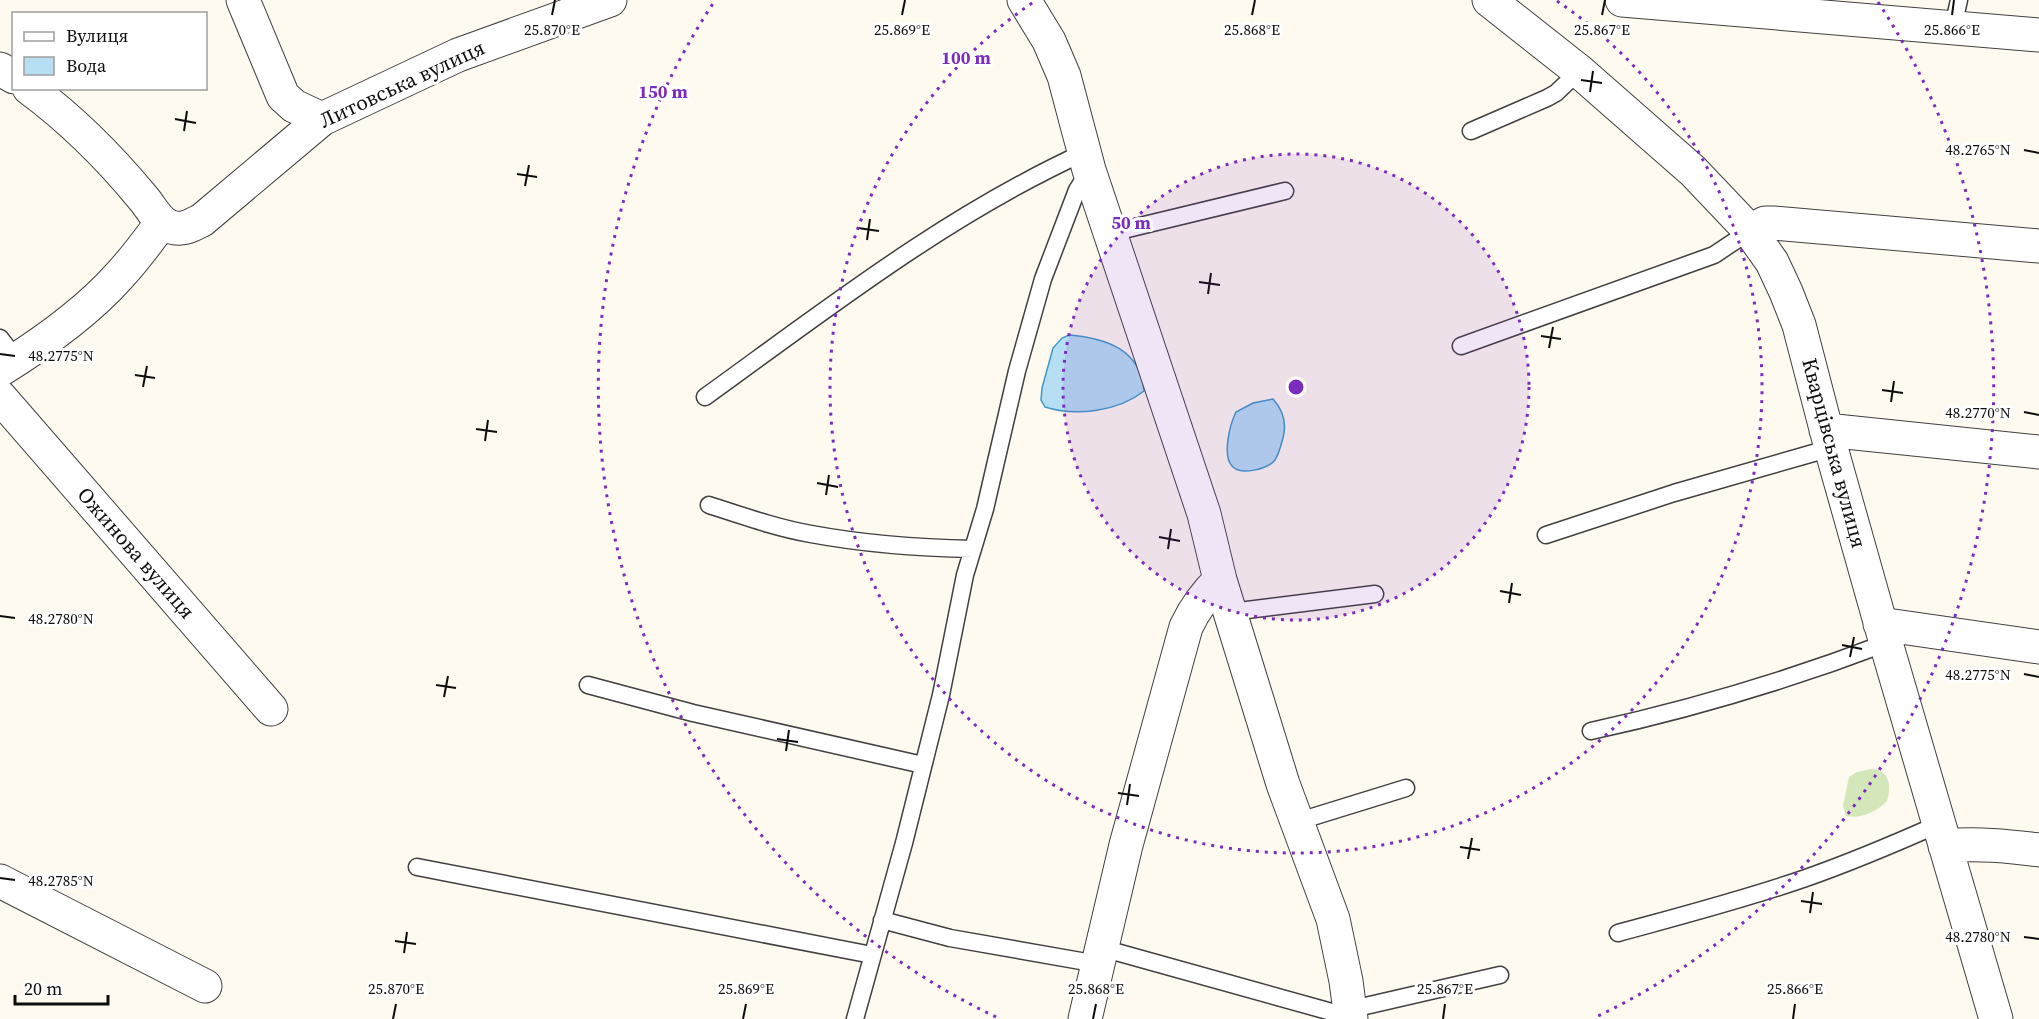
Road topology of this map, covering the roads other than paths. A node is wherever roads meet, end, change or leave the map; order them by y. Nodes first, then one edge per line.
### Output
1 (243, 0) edge
2 (610, 0) edge
3 (1024, 0) edge
4 (1489, 0) edge
5 (1622, 0) edge
6 (1956, 13) edge
7 (2039, 35) edge
8 (1579, 71) junction
9 (31, 90) edge
10 (322, 118) junction
11 (1472, 131) dead end
12 (1087, 161) junction
13 (1285, 191) dead end
14 (162, 222) junction
15 (1750, 231) junction
16 (1111, 233) junction
17 (2039, 246) edge
18 (1461, 346) dead end
19 (6, 356) edge
20 (0, 397) edge
21 (705, 397) dead end
22 (1829, 439) junction
23 (2039, 452) edge
24 (709, 505) dead end
25 (1546, 535) dead end
26 (973, 549) junction
27 (1220, 580) junction
28 (1375, 594) dead end
29 (1231, 612) junction
30 (1883, 634) junction
31 (2039, 648) edge
32 (588, 685) dead end
33 (271, 709) dead end
34 (1591, 730) dead end
35 (923, 765) junction
36 (1406, 788) dead end
37 (1296, 822) junction
38 (1942, 836) junction
39 (2039, 850) edge
40 (417, 867) dead end
41 (0, 881) edge
42 (882, 920) junction
43 (1618, 933) dead end
44 (872, 955) junction
45 (1100, 956) junction
46 (1500, 975) dead end
47 (205, 986) dead end
48 (1350, 1015) edge
49 (855, 1019) edge
50 (1085, 1019) edge
51 (1996, 1019) edge

1 - 10 street
2 - 10 street, Литовська вулиця
3 - 12 street
4 - 8 street, Кварцівська вулиця
5 - 6 street
6 - 7 street
8 - 11 lane
8 - 15 street, Кварцівська вулиця
9 - 14 street
10 - 14 street, Литовська вулиця
12 - 16 street
12 - 21 lane
12 - 26 lane
13 - 16 lane
14 - 19 street
15 - 17 street
15 - 18 lane
15 - 22 street, Кварцівська вулиця
16 - 27 street
20 - 33 street, Ожинова вулиця
22 - 23 street
22 - 25 lane
22 - 30 street, Кварцівська вулиця
24 - 26 lane
26 - 35 lane
27 - 29 street
27 - 45 street
28 - 29 lane
29 - 37 street
30 - 31 street
30 - 34 lane
30 - 38 street, Кварцівська вулиця
32 - 35 lane
35 - 42 lane
36 - 37 lane
37 - 48 street
38 - 39 street
38 - 43 lane
38 - 51 street, Кварцівська вулиця
40 - 44 lane
41 - 47 street
42 - 44 lane
42 - 45 lane
44 - 49 lane
45 - 48 lane
45 - 50 street
46 - 48 lane

